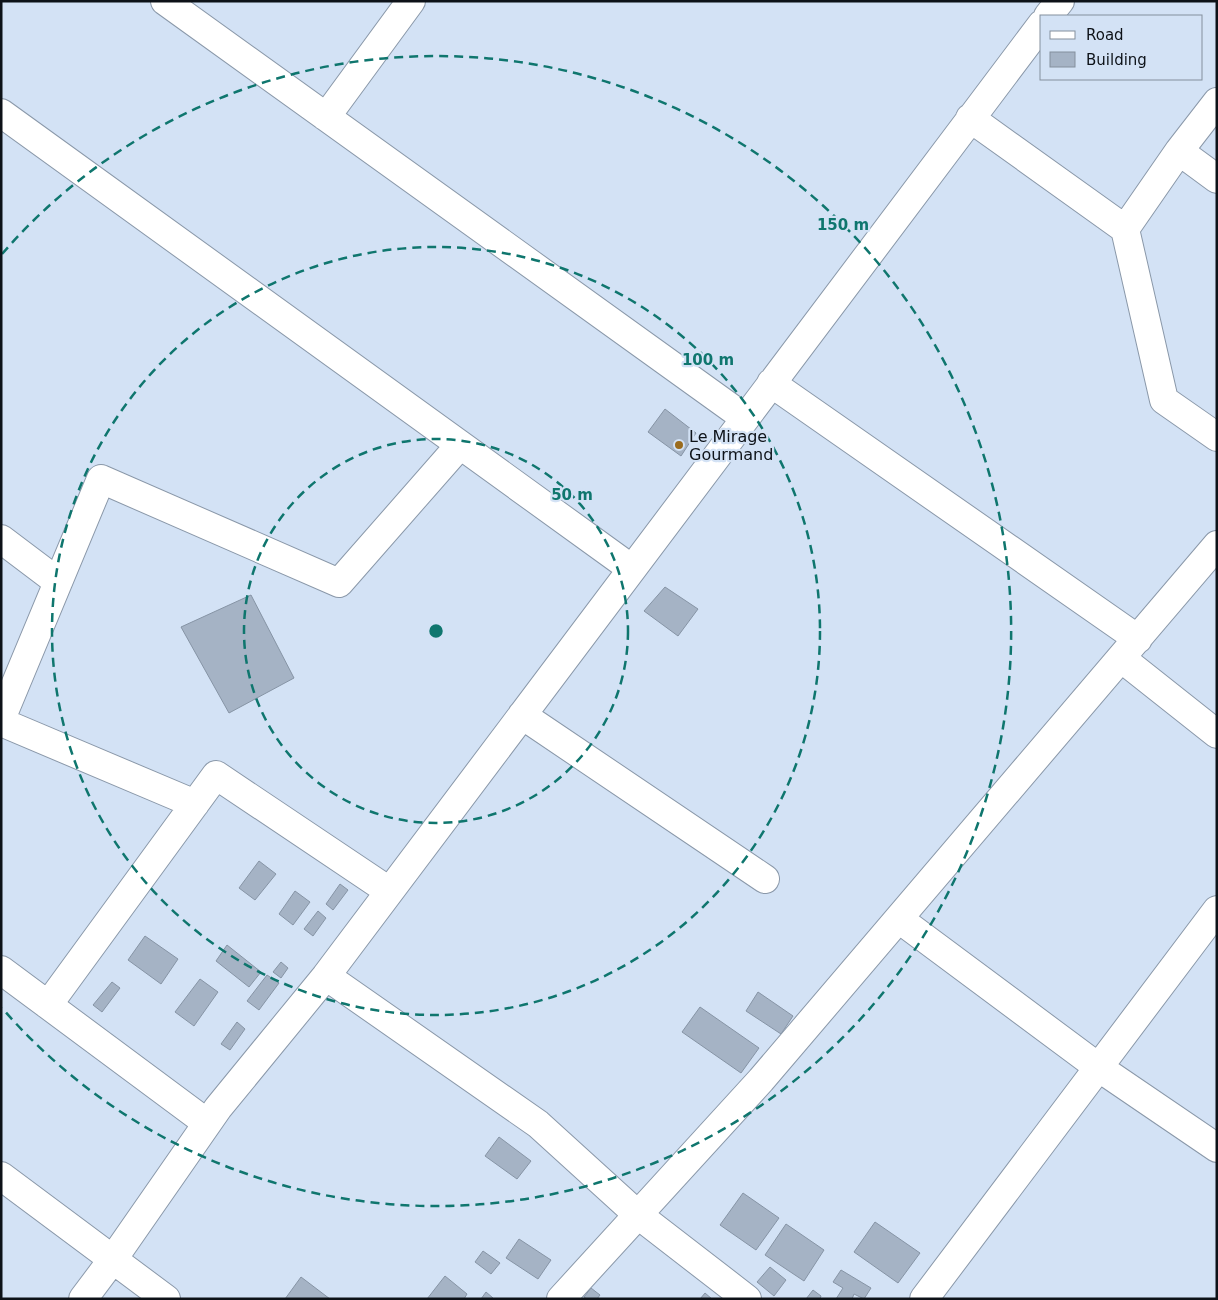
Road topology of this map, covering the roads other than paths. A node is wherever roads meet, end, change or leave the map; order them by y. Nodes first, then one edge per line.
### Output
1 (165, 1) edge
2 (411, 1) edge
3 (1060, 1) edge
4 (1049, 15) edge
5 (1040, 27) edge
6 (1217, 102) edge
7 (1, 113) edge
8 (326, 116) junction
9 (970, 118) junction
10 (1179, 151) junction
11 (1217, 179) edge
12 (1124, 229) junction
13 (771, 383) junction
14 (745, 418) junction
15 (1217, 437) edge
16 (460, 445) junction
17 (1, 539) edge
18 (1217, 546) edge
19 (632, 569) junction
20 (58, 582) junction
21 (1129, 648) junction
22 (522, 715) junction
23 (1, 721) edge
24 (1217, 734) edge
25 (195, 804) junction
26 (764, 879) dead end
27 (389, 891) junction
28 (1217, 910) edge
29 (899, 919) junction
30 (1, 970) edge
31 (326, 976) junction
32 (48, 1005) junction
33 (1098, 1067) junction
34 (207, 1123) junction
35 (1217, 1148) edge
36 (1, 1176) edge
37 (637, 1214) junction
38 (113, 1259) junction
39 (83, 1299) edge
40 (166, 1299) edge
41 (561, 1299) edge
42 (747, 1299) edge
43 (924, 1299) edge

1 - 8 street
2 - 8 street
3 - 4 street
5 - 9 street
6 - 10 street
7 - 16 street
8 - 14 street
9 - 12 street
9 - 13 street
10 - 11 street
10 - 12 street
12 - 15 street
13 - 14 street
13 - 21 street
14 - 19 street
16 - 19 street
16 - 20 street
17 - 20 street
18 - 21 street
19 - 22 street
20 - 23 street
21 - 24 street
21 - 29 street
22 - 26 street
22 - 27 street
23 - 25 street
25 - 27 street
25 - 32 street
27 - 31 street
28 - 33 street
29 - 33 street
29 - 37 street
30 - 32 street
31 - 34 street
31 - 37 street
32 - 34 street
33 - 35 street
33 - 43 street
34 - 38 street
36 - 38 street
37 - 41 street
37 - 42 street
38 - 39 street
38 - 40 street

